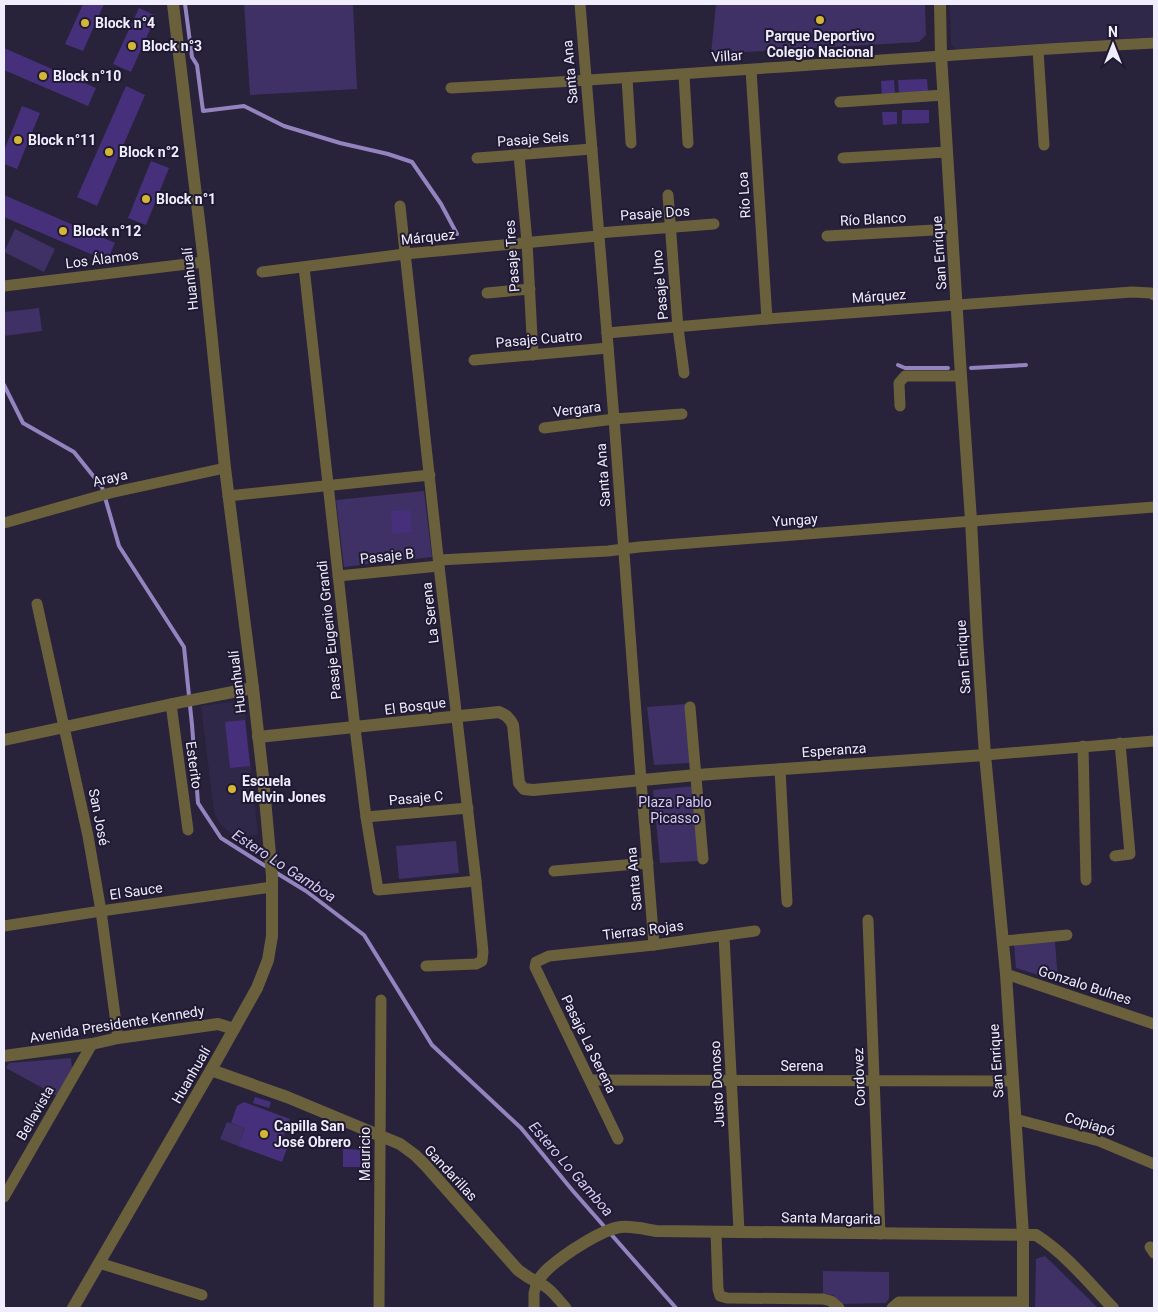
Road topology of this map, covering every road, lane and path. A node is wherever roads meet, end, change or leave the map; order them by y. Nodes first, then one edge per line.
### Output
1 (173, 4) edge
2 (580, 4) edge
3 (940, 4) edge
4 (1154, 43) edge
5 (1038, 50) junction
6 (941, 55) junction
7 (751, 70) junction
8 (684, 75) junction
9 (626, 78) junction
10 (586, 81) junction
11 (451, 88) dead end
12 (944, 95) junction
13 (840, 102) dead end
14 (631, 142) dead end
15 (688, 143) dead end
16 (1044, 145) dead end
17 (592, 149) junction
18 (947, 152) junction
19 (519, 155) junction
20 (477, 158) dead end
21 (843, 158) dead end
22 (668, 195) dead end
23 (400, 206) dead end
24 (714, 224) dead end
25 (670, 227) junction
26 (952, 229) junction
27 (598, 234) junction
28 (826, 236) dead end
29 (527, 242) junction
30 (405, 254) junction
31 (204, 262) junction
32 (304, 267) junction
33 (262, 272) dead end
34 (4, 286) edge
35 (530, 289) junction
36 (487, 293) dead end
37 (1154, 295) edge
38 (957, 306) junction
39 (767, 320) junction
40 (678, 328) junction
41 (607, 333) junction
42 (608, 348) junction
43 (533, 355) junction
44 (474, 360) dead end
45 (684, 373) dead end
46 (960, 376) junction
47 (900, 406) dead end
48 (682, 414) dead end
49 (614, 419) junction
50 (544, 428) dead end
51 (225, 468) junction
52 (430, 475) junction
53 (328, 486) junction
54 (228, 496) junction
55 (1154, 506) edge
56 (971, 520) junction
57 (4, 523) edge
58 (624, 549) junction
59 (439, 563) junction
60 (338, 576) junction
61 (37, 604) dead end
62 (253, 688) junction
63 (174, 704) junction
64 (690, 707) dead end
65 (456, 716) junction
66 (65, 727) junction
67 (356, 728) junction
68 (258, 737) junction
69 (4, 740) edge
70 (1154, 741) edge
71 (1120, 743) junction
72 (1083, 746) junction
73 (985, 755) junction
74 (780, 769) junction
75 (697, 775) junction
76 (641, 780) junction
77 (519, 783) joint
78 (468, 808) junction
79 (366, 818) junction
80 (188, 830) dead end
81 (1115, 856) dead end
82 (703, 859) dead end
83 (648, 863) junction
84 (554, 871) dead end
85 (1086, 880) dead end
86 (476, 881) junction
87 (272, 882) junction
88 (787, 902) dead end
89 (101, 911) junction
90 (868, 920) dead end
91 (4, 926) edge
92 (755, 931) dead end
93 (1066, 935) dead end
94 (724, 936) junction
95 (1004, 941) junction
96 (654, 945) junction
97 (536, 962) joint
98 (426, 966) dead end
99 (1006, 974) junction
100 (381, 1000) dead end
101 (1154, 1024) edge
102 (234, 1029) junction
103 (118, 1038) junction
104 (92, 1044) junction
105 (4, 1056) edge
106 (211, 1070) junction
107 (590, 1080) junction
108 (731, 1080) junction
109 (1012, 1081) junction
110 (875, 1082) junction
111 (1015, 1119) junction
112 (380, 1135) junction
113 (618, 1139) dead end
114 (1154, 1164) edge
115 (4, 1196) edge
116 (716, 1232) junction
117 (739, 1232) junction
118 (880, 1234) junction
119 (1022, 1234) junction
120 (99, 1263) junction
121 (538, 1282) junction
122 (202, 1294) dead end
123 (780, 1303) edge
124 (953, 1305) edge
125 (1023, 1305) edge
126 (73, 1308) edge
127 (379, 1308) edge
128 (534, 1308) edge
129 (566, 1308) edge
130 (838, 1308) edge
131 (892, 1308) edge
132 (1113, 1308) edge

1 - 31 street, Huanhualí
2 - 10 street, Santa Ana
3 - 6 street, San Enrique
4 - 5 street, Villar
5 - 6 street, Villar
5 - 16 street
6 - 7 street, Villar
6 - 12 street, San Enrique
7 - 8 street, Villar
7 - 39 street, Río Loa
8 - 9 street, Villar
8 - 15 street
9 - 10 street, Villar
9 - 14 street
10 - 11 street, Villar
10 - 17 street, Santa Ana
12 - 13 street
12 - 18 street, San Enrique
17 - 19 street, Pasaje Seis
17 - 27 street, Santa Ana
18 - 21 street
18 - 26 street, San Enrique
19 - 20 street, Pasaje Seis
19 - 29 street, Pasaje Tres
22 - 25 street, Pasaje Uno
23 - 30 street, La Serena
24 - 25 street, Pasaje Dos
25 - 27 street, Pasaje Dos
25 - 40 street, Pasaje Uno
26 - 28 street, Río Blanco
26 - 38 street, San Enrique
27 - 29 street, Márquez
27 - 41 street, Santa Ana
29 - 30 street, Márquez
29 - 35 street, Pasaje Tres
30 - 32 street, Márquez
30 - 52 street, La Serena
31 - 34 street, Los Álamos
31 - 51 street, Huanhualí
32 - 33 street, Márquez
32 - 53 street, Pasaje Eugenio Grandi
35 - 36 street
35 - 43 street, Pasaje Tres
37 - 38 street, Márquez
38 - 39 street, Márquez
38 - 46 street, San Enrique
39 - 40 street, Márquez
40 - 41 street, Márquez
40 - 45 street, Pasaje Uno
41 - 42 street, Santa Ana
42 - 43 street, Pasaje Cuatro
42 - 49 street, Santa Ana
43 - 44 street, Pasaje Cuatro
46 - 47 street
46 - 56 street, San Enrique
48 - 49 street, Vergara
49 - 50 street, Vergara
49 - 58 street, Santa Ana
51 - 54 street, Huanhualí
51 - 57 street, Araya
52 - 53 street
52 - 59 street, La Serena
53 - 54 street
53 - 60 street, Pasaje Eugenio Grandi
54 - 62 street, Huanhualí
55 - 56 street, Yungay
56 - 58 street, Yungay
56 - 73 street, San Enrique
58 - 59 street, Yungay
58 - 76 street, Santa Ana
59 - 60 street, Pasaje B
59 - 65 street, La Serena
60 - 67 street, Pasaje Eugenio Grandi
61 - 66 street, San José
62 - 63 street
62 - 68 street, Huanhualí
63 - 66 street
63 - 80 street, Esterito
64 - 75 street
65 - 67 street, El Bosque
65 - 77 street, El Bosque
65 - 78 street, La Serena
66 - 69 street
66 - 89 street, San José
67 - 68 street, El Bosque
67 - 79 street, Pasaje Eugenio Grandi
68 - 87 street, Huanhualí
70 - 71 street, Esperanza
71 - 72 street, Esperanza
71 - 81 street
72 - 73 street, Esperanza
72 - 85 street
73 - 74 street, Esperanza
73 - 95 street, San Enrique
74 - 75 street, Esperanza
74 - 88 street
75 - 76 street, Esperanza
75 - 82 street
76 - 77 street, Esperanza
76 - 83 street, Santa Ana
78 - 79 street, Pasaje C
78 - 86 street, La Serena
79 - 86 street, Pasaje Eugenio Grandi
83 - 84 street
83 - 96 street, Santa Ana
86 - 98 street, La Serena
87 - 89 street, El Sauce
87 - 102 street, Huanhualí
89 - 91 street, El Sauce
89 - 103 street, San José
90 - 110 street, Cordovez
92 - 94 street, Tierras Rojas
93 - 95 street
94 - 96 street, Tierras Rojas
94 - 108 street, Justo Donoso
95 - 99 street, San Enrique
96 - 97 street, Tierras Rojas
97 - 107 street, Pasaje La Serena
99 - 101 street, Gonzalo Bulnes
99 - 109 street, San Enrique
100 - 112 street, Mauricio
102 - 103 street, Avenida Presidente Kennedy
102 - 106 street, Huanhualí
103 - 104 street, Avenida Presidente Kennedy
104 - 105 street, Avenida Presidente Kennedy
104 - 115 street, Bellavista
106 - 112 street, Gandarillas
106 - 120 street, Huanhualí
107 - 108 street, Serena
107 - 113 street, Pasaje La Serena
108 - 110 street, Serena
108 - 117 street, Justo Donoso
109 - 110 street, Serena
109 - 111 street, San Enrique
110 - 118 street, Cordovez
111 - 114 street, Copiapó
111 - 119 street, San Enrique
112 - 121 street, Gandarillas
112 - 127 street, Mauricio
116 - 117 street, Santa Margarita
116 - 121 street, Santa Margarita
116 - 123 street
117 - 118 street, Santa Margarita
118 - 119 street, Santa Margarita
119 - 125 street, San Enrique
119 - 132 street, Santa Margarita
120 - 122 street
120 - 126 street, Huanhualí
121 - 128 street
121 - 129 street
123 - 130 street
124 - 125 street
124 - 131 street

